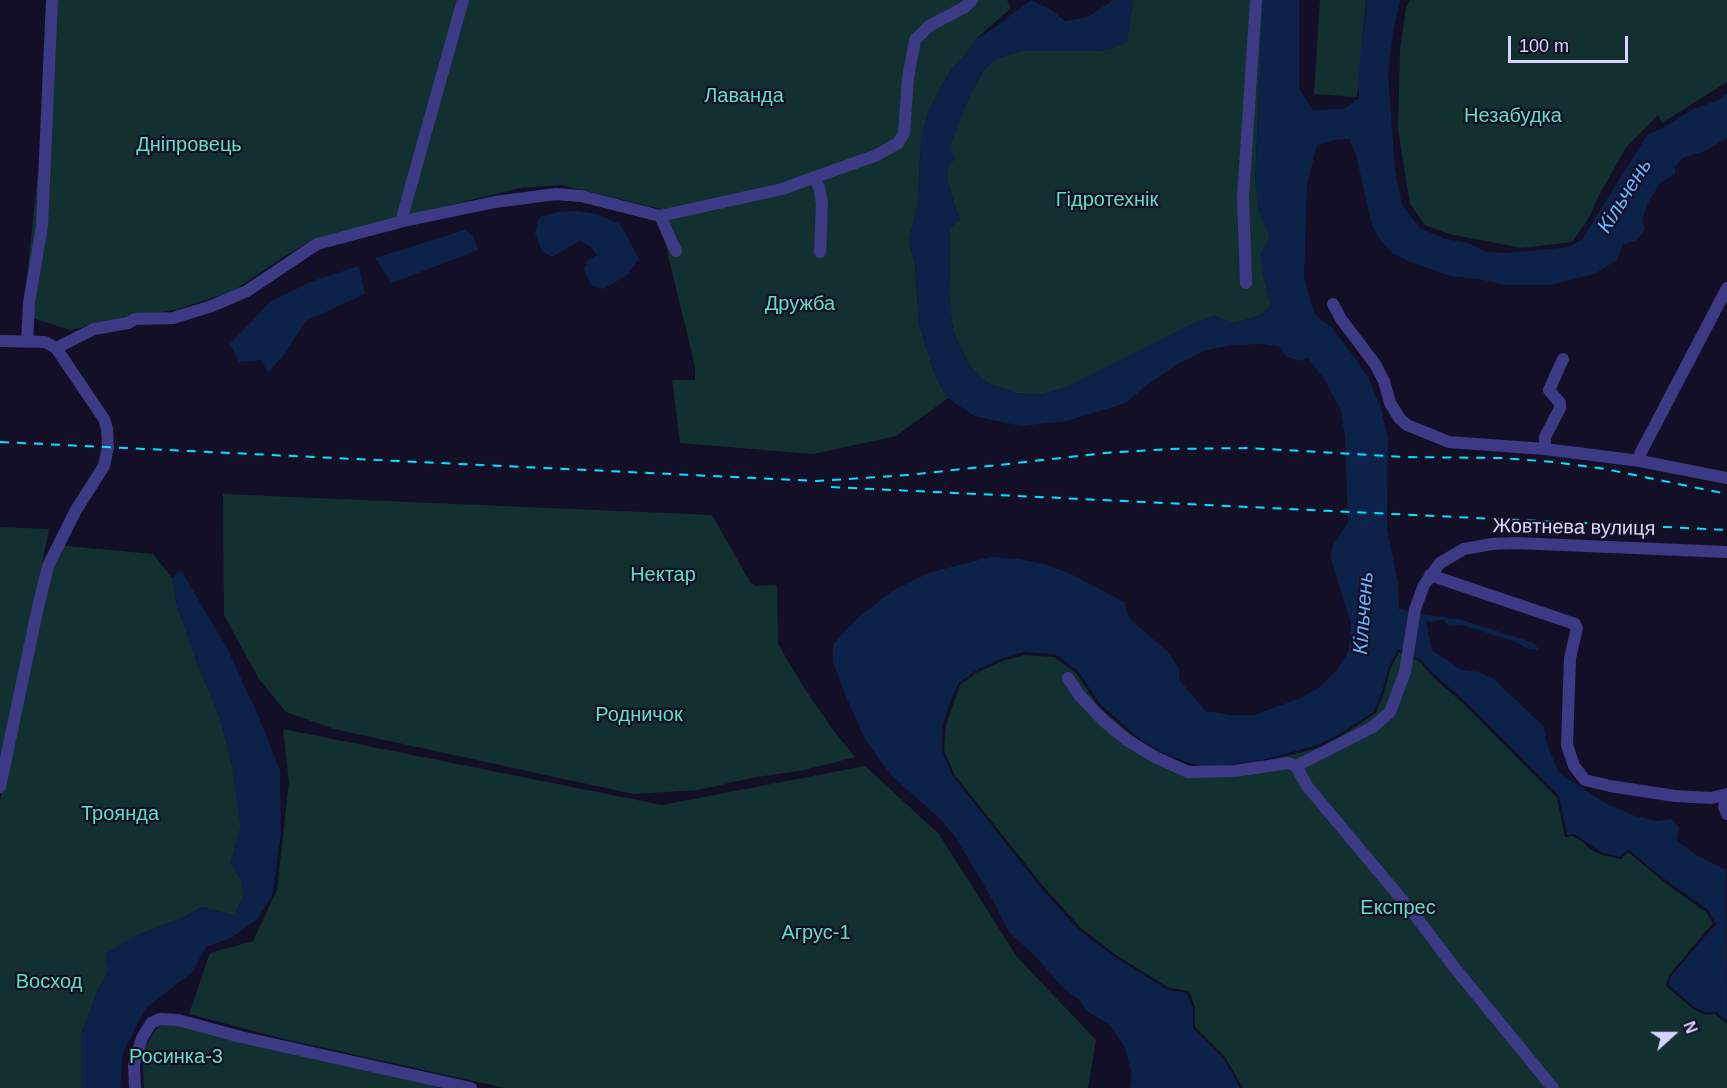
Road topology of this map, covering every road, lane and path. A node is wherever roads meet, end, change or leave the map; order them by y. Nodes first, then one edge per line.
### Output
1 (52, 0) edge
2 (463, 0) edge
3 (972, 0) edge
4 (1256, 0) edge
5 (814, 177) junction
6 (660, 216) junction
7 (404, 222) junction
8 (676, 251) dead end
9 (820, 252) dead end
10 (1246, 283) dead end
11 (1727, 288) edge
12 (1333, 304) dead end
13 (0, 341) edge
14 (27, 341) junction
15 (56, 348) junction
16 (1563, 359) dead end
17 (1545, 449) junction
18 (1640, 461) junction
19 (1727, 478) edge
20 (1727, 552) edge
21 (1430, 575) junction
22 (1068, 678) dead end
23 (1296, 766) junction
24 (0, 787) edge
25 (1727, 795) edge
26 (1727, 814) edge
27 (135, 1088) edge
28 (471, 1088) edge
29 (1553, 1088) edge

1 - 14 street
2 - 7 street
3 - 5 street
4 - 10 street
5 - 6 street
5 - 9 street
6 - 7 street
6 - 8 street
7 - 15 street
11 - 18 street
12 - 17 street
13 - 14 street
14 - 15 street
15 - 24 street
16 - 17 street
17 - 18 street
18 - 19 street
20 - 21 street, Жовтнева вулиця
21 - 23 street
21 - 25 street
22 - 23 street
23 - 29 street
25 - 26 street
27 - 28 street

